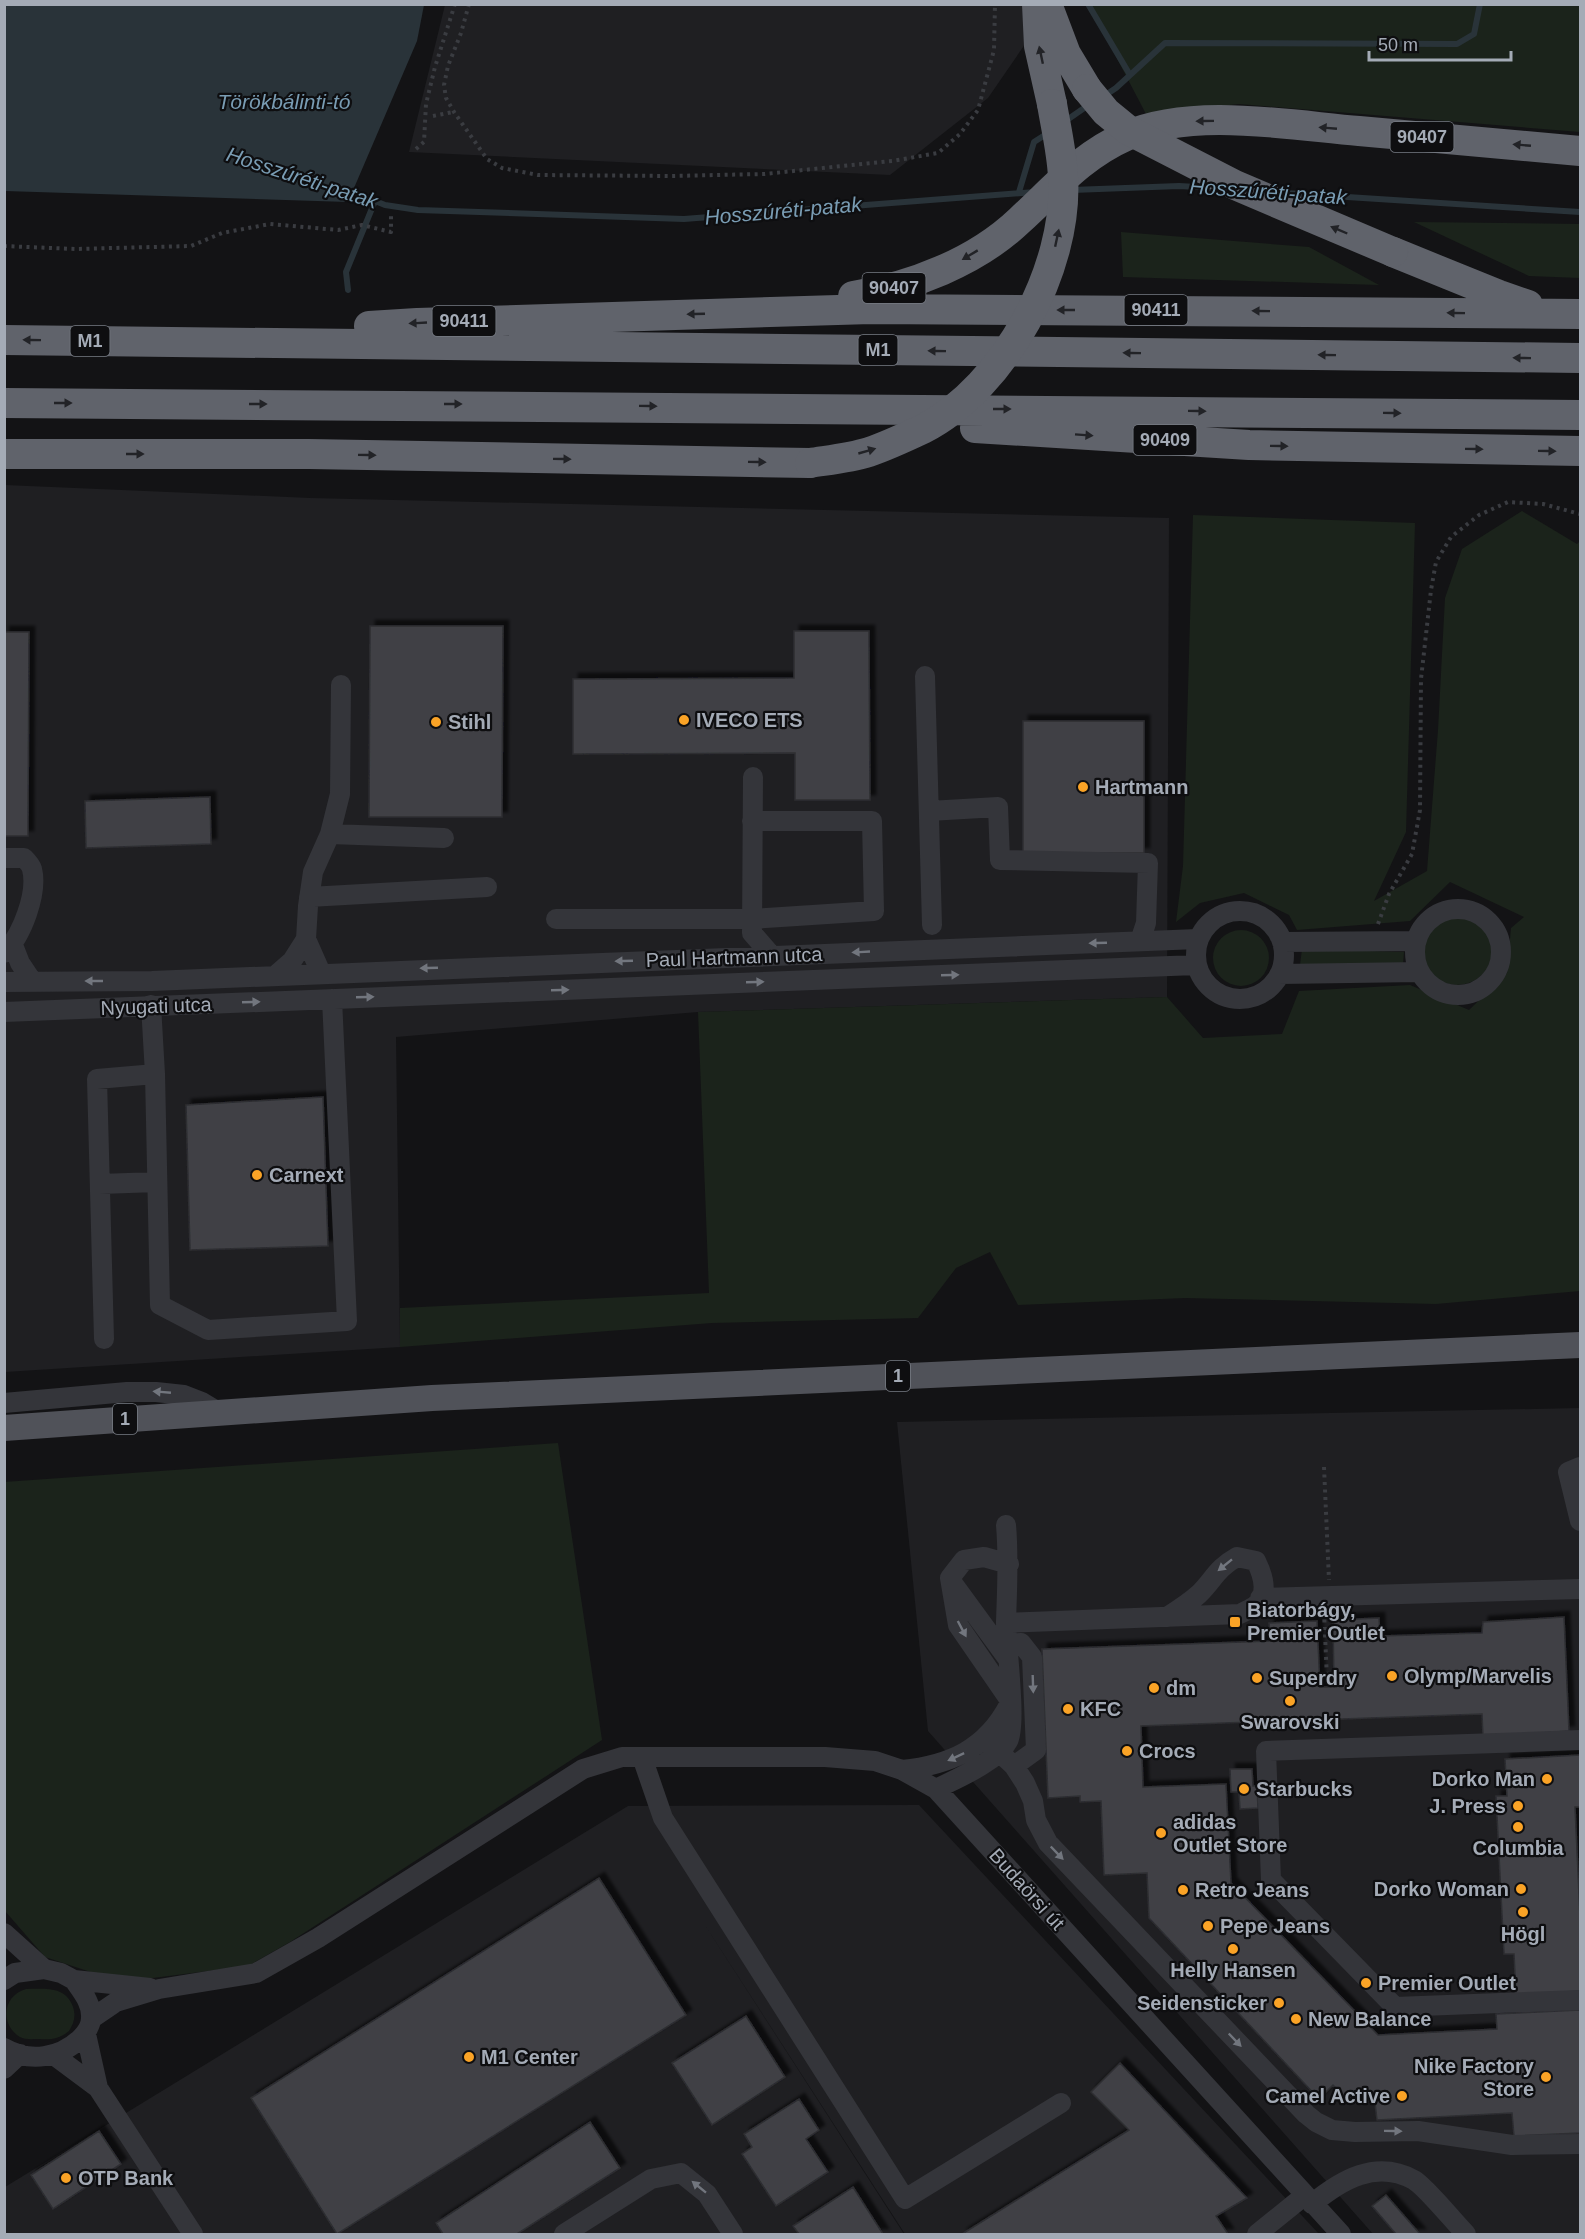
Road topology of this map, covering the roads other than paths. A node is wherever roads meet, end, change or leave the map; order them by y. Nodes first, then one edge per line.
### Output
1 (1037, 4) edge
2 (1047, 4) edge
3 (1581, 151) edge
4 (755, 312) junction
5 (1569, 314) edge
6 (4, 340) edge
7 (175, 341) junction
8 (1581, 358) edge
9 (4, 403) edge
10 (817, 409) junction
11 (1581, 415) edge
12 (1581, 451) edge
13 (4, 454) edge
14 (925, 676) dead end
15 (341, 685) dead end
16 (753, 777) dead end
17 (929, 811) junction
18 (752, 821) junction
19 (330, 834) junction
20 (444, 838) dead end
21 (4, 858) edge
22 (487, 887) dead end
23 (309, 897) junction
24 (556, 919) dead end
25 (932, 925) junction
26 (752, 926) junction
27 (306, 939) junction
28 (1198, 939) junction
29 (1140, 941) junction
30 (1416, 941) junction
31 (1282, 942) junction
32 (965, 948) junction
33 (9, 949) edge
34 (893, 950) junction
35 (772, 956) junction
36 (726, 958) junction
37 (1196, 965) junction
38 (1419, 972) junction
39 (321, 973) junction
40 (1280, 974) junction
41 (273, 976) junction
42 (32, 981) junction
43 (4, 982) edge
44 (332, 999) junction
45 (307, 1000) joint
46 (151, 1005) junction
47 (4, 1012) edge
48 (155, 1074) junction
49 (157, 1182) junction
50 (100, 1184) junction
51 (104, 1339) dead end
52 (1581, 1345) edge
53 (4, 1402) edge
54 (216, 1411) junction
55 (33, 1427) junction
56 (4, 1428) edge
57 (4, 1434) edge
58 (1581, 1467) edge
59 (1581, 1521) edge
60 (1006, 1526) dead end
61 (1009, 1564) junction
62 (950, 1578) junction
63 (1581, 1589) edge
64 (1260, 1598) junction
65 (1167, 1617) junction
66 (1006, 1623) junction
67 (1008, 1652) junction
68 (1011, 1702) junction
69 (1581, 1740) edge
70 (992, 1746) junction
71 (642, 1757) junction
72 (1014, 1766) junction
73 (902, 1770) junction
74 (936, 1789) junction
75 (4, 1933) edge
76 (44, 1969) junction
77 (4, 1980) edge
78 (75, 1980) junction
79 (159, 1989) junction
80 (1581, 2000) edge
81 (88, 2026) junction
82 (12, 2051) edge
83 (55, 2056) junction
84 (4, 2069) edge
85 (98, 2088) junction
86 (1061, 2103) dead end
87 (1581, 2144) edge
88 (1308, 2200) junction
89 (193, 2235) edge
90 (564, 2235) edge
91 (733, 2235) edge
92 (1257, 2235) edge
93 (1341, 2235) edge
94 (1466, 2235) edge

13 -> 1 highway, bridge
5 -> 2 highway, bridge
3 -> 4 highway, 90407
5 -> 4 highway, 90411
4 -> 7 highway, 90411
7 -> 6 highway, M1
8 -> 7 highway, M1
9 -> 10 highway
10 -> 11 highway
10 -> 12 highway, 90409
14 - 17 street
15 - 19 street
16 - 18 street
17 - 25 street
17 - 29 street
18 - 26 street
18 - 26 street
19 - 20 street
19 - 23 street
21 - 33 street
22 - 23 street
23 - 27 street
24 - 26 street
25 - 32 street
25 - 34 street
26 - 35 street
26 - 36 street
27 - 39 street
27 - 41 street
28 - 29 street, Paul Hartmann utca
28 - 31 street
28 - 37 street
29 -> 32 street, Paul Hartmann utca
30 - 31 street
30 - 38 street
30 - 38 street
31 - 40 street
32 - 34 street, Paul Hartmann utca
33 - 42 street
34 -> 35 street, Paul Hartmann utca
35 - 36 street, Paul Hartmann utca
36 -> 39 street, Paul Hartmann utca
37 - 40 street
44 -> 37 street, Paul Hartmann utca
38 - 40 street
39 - 41 street, Paul Hartmann utca
41 -> 42 street, Nyugati utca
42 - 43 street, Nyugati utca
44 - 45 street, Paul Hartmann utca
44 - 49 street
46 -> 45 street, Nyugati utca
46 - 47 street, Nyugati utca
46 - 48 street
48 - 49 street
48 - 50 street
49 - 50 street
50 - 51 street
52 - 54 main road, 1
54 -> 53 street
54 - 55 main road, 1
55 - 56 main road, 1
55 - 57 main road, 1
58 - 59 street
60 - 61 street
61 - 62 street
61 - 66 street
62 - 67 street
62 -> 68 street
63 - 64 street
64 - 65 street
64 -> 65 street
65 - 66 street
66 - 67 street
67 - 68 street
67 -> 72 street
68 - 70 street
69 - 80 street
70 - 72 street
70 -> 73 street
70 - 74 street
71 - 73 street, Budaörsi út
71 - 79 street, Budaörsi út
71 - 86 street
72 -> 87 street
73 - 74 street, Budaörsi út
74 - 88 street, Budaörsi út
75 - 76 street
76 - 77 street
76 - 78 street
78 - 79 street
78 - 81 street
79 - 81 street
81 - 83 street
81 - 85 street
82 - 83 street
82 - 84 street
83 - 85 street
85 - 89 street
88 - 92 street
88 - 93 street, Budaörsi út
88 - 94 street
91 -> 90 street

